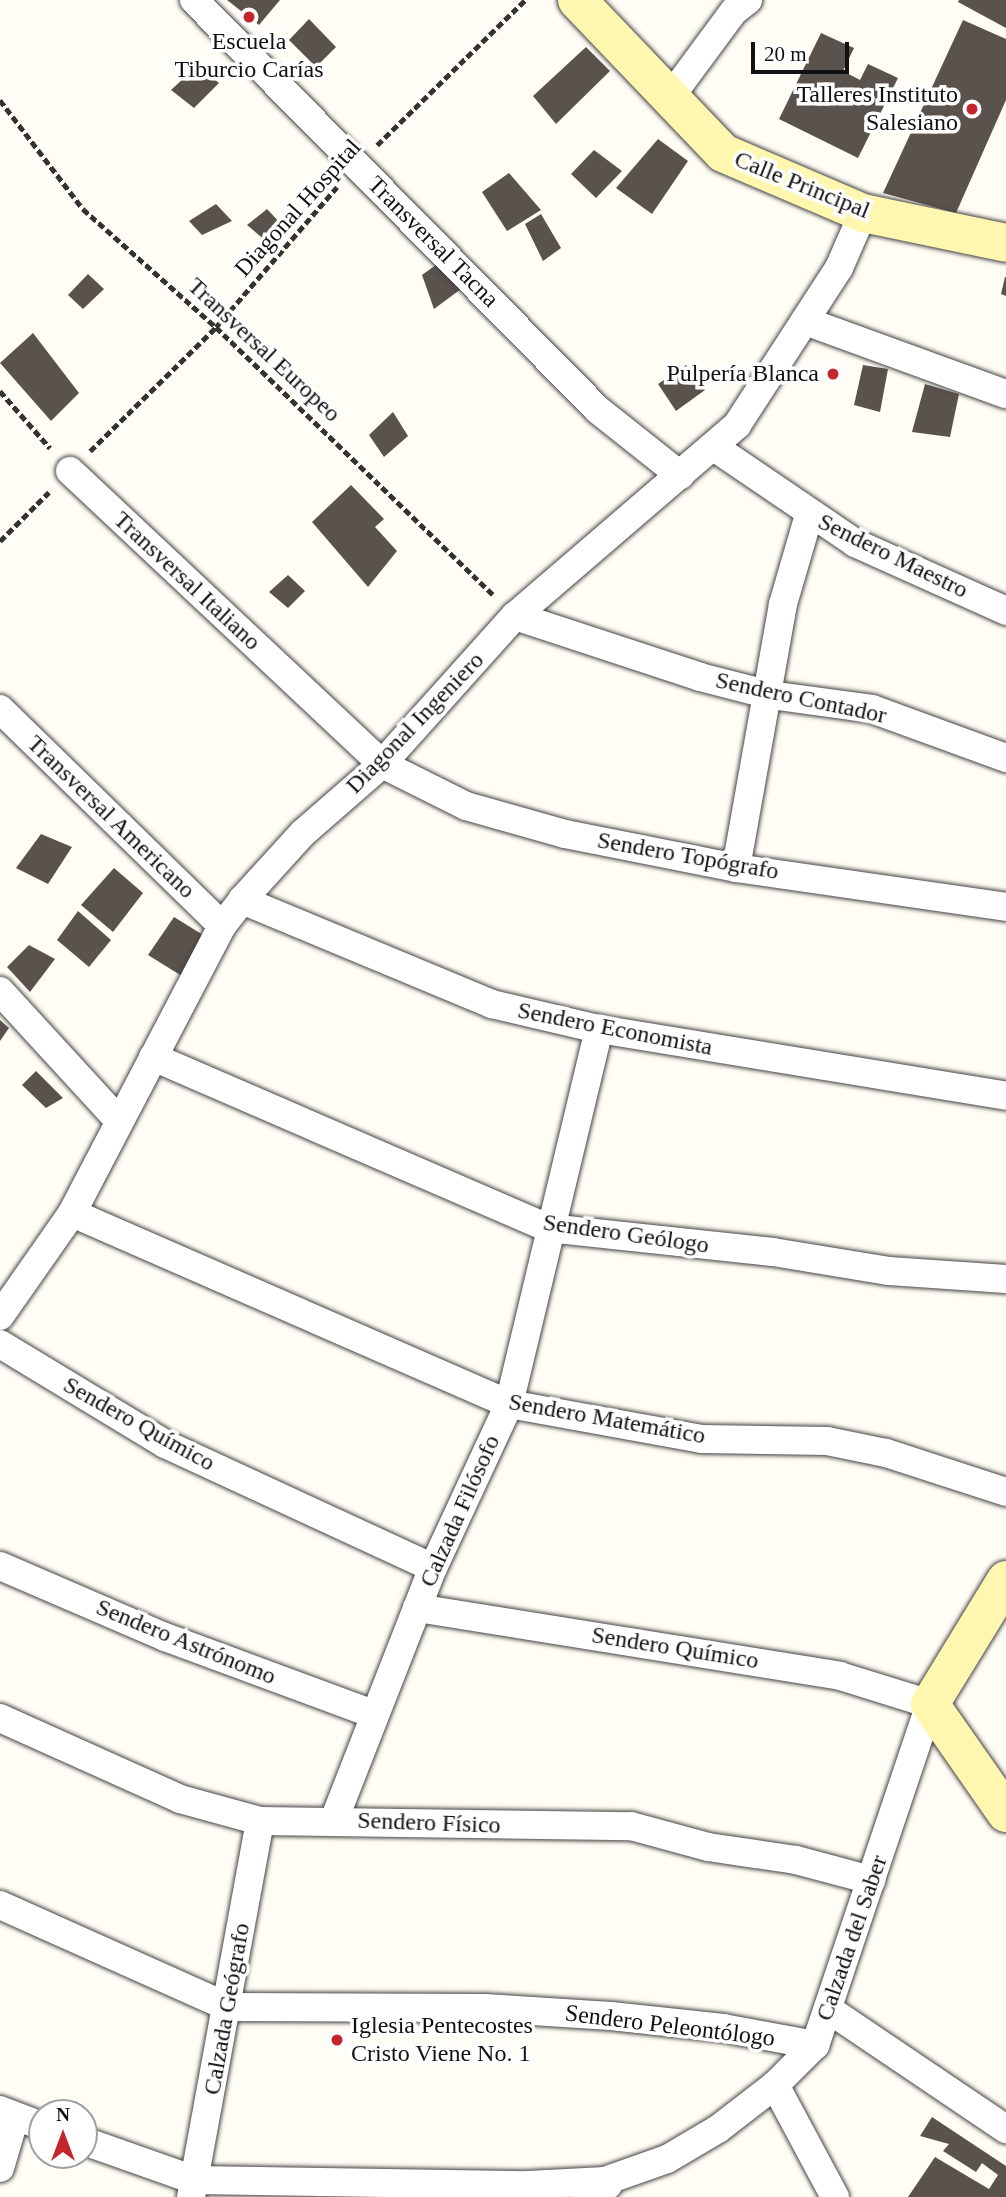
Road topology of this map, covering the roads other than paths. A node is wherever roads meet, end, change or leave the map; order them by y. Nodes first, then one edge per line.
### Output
1 (194, 0) edge
2 (577, 0) edge
3 (747, 0) edge
4 (671, 96) junction
5 (863, 213) junction
6 (1006, 243) edge
7 (806, 321) junction
8 (1006, 394) edge
9 (714, 447) junction
10 (69, 471) road end
11 (680, 475) junction
12 (809, 515) junction
13 (1006, 611) edge
14 (515, 616) junction
15 (770, 695) junction
16 (0, 709) edge
17 (1006, 758) edge
18 (382, 764) junction
19 (736, 868) junction
20 (242, 900) junction
21 (1006, 907) edge
22 (222, 926) junction
23 (0, 992) edge
24 (599, 1029) junction
25 (153, 1057) junction
26 (1006, 1096) edge
27 (118, 1120) junction
28 (72, 1213) junction
29 (548, 1228) junction
30 (1006, 1279) edge
31 (0, 1316) edge
32 (0, 1344) edge
33 (509, 1404) junction
34 (1006, 1492) edge
35 (0, 1566) edge
36 (433, 1568) junction
37 (1006, 1580) edge
38 (417, 1608) junction
39 (930, 1704) junction
40 (373, 1714) junction
41 (0, 1718) edge
42 (1004, 1806) edge
43 (260, 1821) junction
44 (334, 1821) junction
45 (871, 1881) junction
46 (0, 1905) edge
47 (228, 2007) junction
48 (828, 2009) junction
49 (815, 2045) junction
50 (775, 2085) junction
51 (7, 2113) edge
52 (28, 2121) edge
53 (1006, 2129) edge
54 (98, 2147) edge
55 (0, 2168) edge
56 (193, 2188) edge
57 (602, 2191) edge
58 (835, 2197) edge

1 - 11 street, Transversal Tacna
2 - 4 street, Calle Principal
3 - 4 street
4 - 5 street, Calle Principal
5 - 6 street, Calle Principal
5 - 7 street, Diagonal Ingeniero
7 - 8 street
7 - 9 street, Diagonal Ingeniero
9 - 11 street, Diagonal Ingeniero
9 - 12 street, Sendero Maestro
10 - 18 street, Transversal Italiano
11 - 14 street, Diagonal Ingeniero
12 - 13 street, Sendero Maestro
12 - 15 street
14 - 15 street, Sendero Contador
14 - 18 street, Diagonal Ingeniero
15 - 17 street, Sendero Contador
15 - 19 street
16 - 22 street, Transversal Americano
18 - 19 street, Sendero Topógrafo
18 - 20 street, Diagonal Ingeniero
19 - 21 street, Sendero Topógrafo
20 - 22 street, Diagonal Ingeniero
20 - 24 street, Sendero Economista
22 - 25 street, Diagonal Ingeniero
23 - 27 street
24 - 26 street, Sendero Economista
24 - 29 street, Calzada Filósofo
25 - 27 street, Diagonal Ingeniero
25 - 29 street, Sendero Geólogo
27 - 28 street, Diagonal Ingeniero
28 - 31 street, Diagonal Ingeniero
28 - 33 street, Sendero Matemático
29 - 30 street, Sendero Geólogo
29 - 33 street, Calzada Filósofo
32 - 36 street, Sendero Químico
33 - 34 street, Sendero Matemático
33 - 36 street, Calzada Filósofo
35 - 40 street, Sendero Astrónomo
36 - 38 street, Calzada Filósofo
37 - 39 street, Calzada del Saber
38 - 39 street, Sendero Químico
38 - 40 street, Calzada Filósofo
39 - 42 street
39 - 45 street, Calzada del Saber
40 - 44 street, Calzada Filósofo
41 - 43 street, Sendero Físico
43 - 44 street, Sendero Físico
43 - 47 street, Calzada Geógrafo
44 - 45 street, Sendero Físico
45 - 48 street, Calzada del Saber
46 - 47 street, Sendero Peleontólogo
47 - 49 street, Sendero Peleontólogo
47 - 56 street, Calzada Geógrafo
48 - 49 street, Calzada del Saber
48 - 53 street
49 - 50 street, Calzada del Saber
50 - 57 street, Calzada del Saber
50 - 58 street
51 - 52 street
51 - 55 street
54 - 56 street, Calzada del Saber
56 - 57 street, Calzada del Saber

